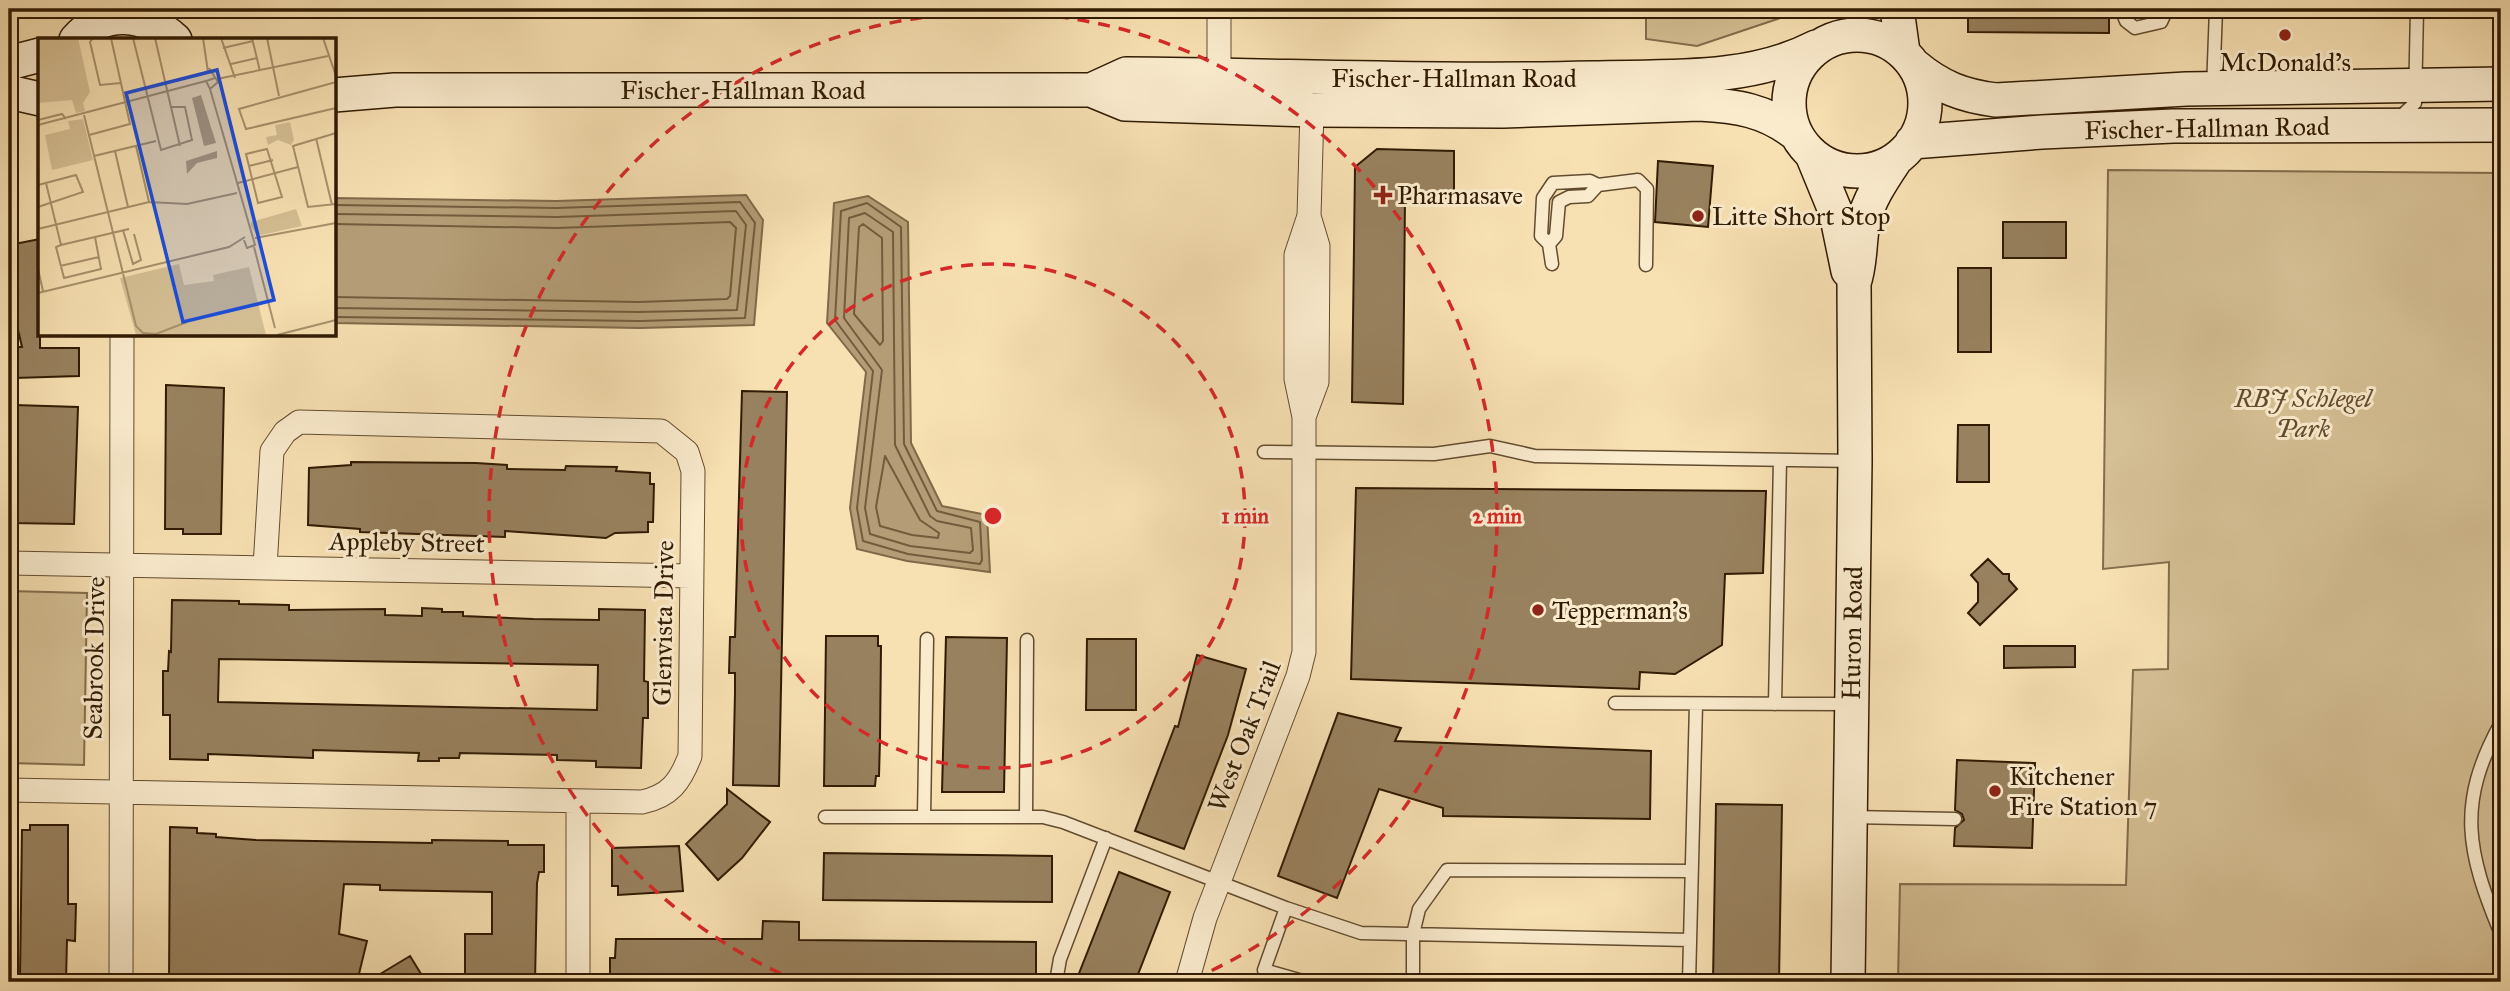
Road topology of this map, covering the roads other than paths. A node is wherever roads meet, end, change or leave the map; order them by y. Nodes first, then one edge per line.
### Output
1 (1219, 9) edge
2 (1846, 9) edge
3 (1897, 9) edge
4 (2121, 9) edge
5 (2167, 9) edge
6 (2216, 9) edge
7 (2417, 9) edge
8 (164, 26) edge
9 (86, 30) edge
10 (1823, 43) junction
11 (38, 56) edge
12 (1909, 59) junction
13 (9, 63) edge
14 (1219, 75) junction
15 (1379, 79) junction
16 (336, 83) edge
17 (2501, 84) edge
18 (2416, 85) junction
19 (2213, 89) junction
20 (395, 90) junction
21 (1091, 90) junction
22 (9, 93) edge
23 (336, 95) edge
24 (38, 99) edge
25 (1312, 110) junction
26 (2501, 125) edge
27 (2390, 126) junction
28 (1805, 145) junction
29 (1904, 151) junction
30 (1598, 185) junction
31 (1549, 244) junction
32 (1552, 264) dead end
33 (1646, 265) dead end
34 (1854, 283) junction
35 (122, 336) edge
36 (1304, 452) junction
37 (1264, 453) dead end
38 (1780, 460) junction
39 (1855, 461) junction
40 (9, 563) edge
41 (123, 565) junction
42 (265, 567) junction
43 (691, 576) junction
44 (927, 639) dead end
45 (1027, 640) dead end
46 (1615, 704) dead end
47 (1696, 704) junction
48 (1775, 704) junction
49 (1850, 704) junction
50 (2501, 723) edge
51 (9, 790) edge
52 (121, 792) junction
53 (578, 802) junction
54 (825, 817) dead end
55 (925, 817) junction
56 (1026, 817) junction
57 (1849, 817) junction
58 (1955, 819) dead end
59 (1107, 838) junction
60 (1691, 871) junction
61 (1219, 881) junction
62 (1286, 908) junction
63 (1413, 934) junction
64 (2501, 934) edge
65 (1690, 940) junction
66 (121, 982) edge
67 (578, 982) edge
68 (1056, 982) edge
69 (1187, 982) edge
70 (1306, 982) edge
71 (1413, 982) edge
72 (1689, 982) edge
73 (1848, 982) edge

1 - 14 street
2 - 10 main road
3 - 12 main road
4 - 5 lane
6 - 19 lane
7 - 18 lane
8 - 9 main road
10 - 12 main road
10 - 15 main road, Fischer-Hallman Road
10 - 28 main road
11 - 13 main road
12 - 19 main road, Fischer-Hallman Road
12 - 29 main road
14 - 15 main road, Fischer-Hallman Road
14 - 21 main road, Fischer-Hallman Road
15 - 25 main road
16 - 20 main road, Fischer-Hallman Road
17 - 18 main road, Fischer-Hallman Road
18 - 19 main road, Fischer-Hallman Road
18 - 27 lane
20 - 21 main road, Fischer-Hallman Road
20 - 23 main road, Fischer-Hallman Road
21 - 25 main road, Fischer-Hallman Road
22 - 24 main road
25 - 28 main road, Fischer-Hallman Road
25 - 36 street, West Oak Trail
26 - 27 main road, Fischer-Hallman Road
27 - 29 main road, Fischer-Hallman Road
28 - 29 main road
28 - 34 main road, Huron Road
29 - 34 main road, Huron Road
30 - 31 lane
30 - 31 lane
30 - 33 lane
31 - 32 lane
34 - 39 main road, Huron Road
35 - 41 street, Seabrook Drive
36 - 37 lane
36 - 38 lane
36 - 61 street, West Oak Trail
38 - 39 lane
38 - 48 lane
39 - 49 main road, Huron Road
40 - 41 street, Appleby Street
41 - 42 street, Appleby Street
41 - 52 street, Seabrook Drive
42 - 43 street, Appleby Street
42 - 43 street, Glenvista Drive
43 - 53 street, Glenvista Drive
44 - 55 lane
45 - 56 lane
46 - 47 lane
47 - 48 lane
47 - 60 lane
48 - 49 lane
49 - 57 main road, Huron Road
50 - 64 lane
51 - 52 street, Glenvista Drive
52 - 53 street, Glenvista Drive
52 - 66 street, Seabrook Drive
53 - 67 street
54 - 55 lane
55 - 56 lane
56 - 59 lane
57 - 58 lane
57 - 73 main road, Huron Road
59 - 61 lane
59 - 68 lane
60 - 63 lane
60 - 65 lane
61 - 62 lane
61 - 69 street, West Oak Trail
62 - 63 lane
62 - 70 lane
63 - 65 lane
63 - 71 lane
65 - 72 lane

